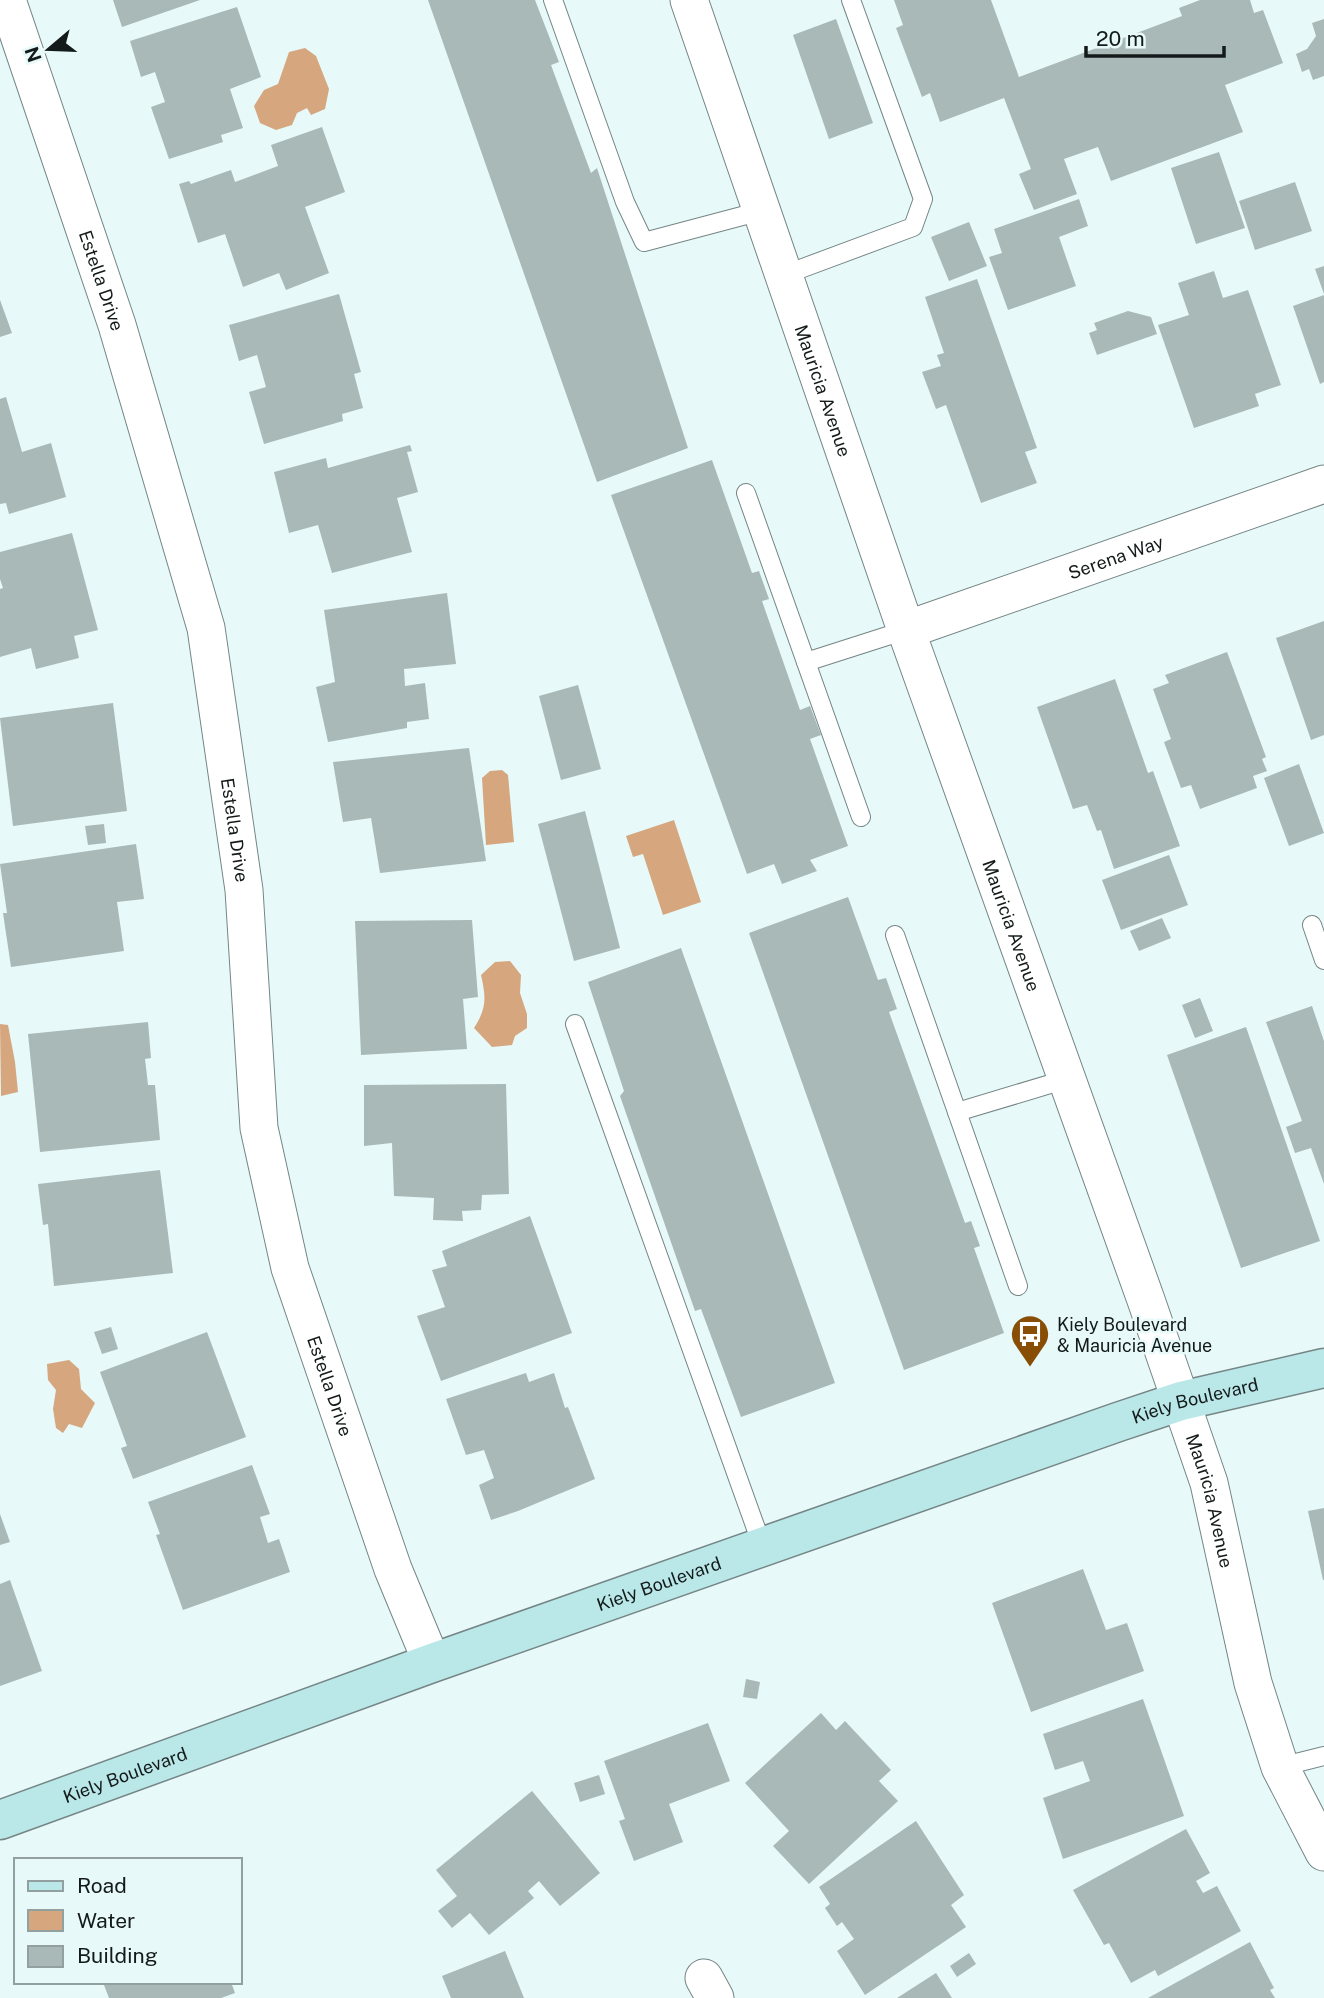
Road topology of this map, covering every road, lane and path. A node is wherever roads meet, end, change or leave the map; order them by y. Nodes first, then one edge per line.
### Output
1 (7, 0) edge
2 (553, 0) edge
3 (689, 0) edge
4 (851, 0) edge
5 (761, 211) junction
6 (784, 275) junction
7 (1324, 484) edge
8 (746, 493) dead end
9 (906, 630) junction
10 (806, 662) junction
11 (861, 817) dead end
12 (1312, 925) dead end
13 (895, 934) dead end
14 (1324, 960) edge
15 (575, 1024) dead end
16 (1067, 1079) junction
17 (957, 1112) junction
18 (1018, 1286) dead end
19 (1324, 1368) edge
20 (1181, 1401) junction
21 (763, 1548) junction
22 (432, 1664) junction
23 (1324, 1756) edge
24 (1280, 1767) junction
25 (0, 1819) edge
26 (1324, 1852) edge

1 - 22 street, Estella Drive
2 - 5 lane
3 - 5 street, Mauricia Avenue
4 - 6 lane
5 - 6 street, Mauricia Avenue
6 - 9 street, Mauricia Avenue
7 - 9 street, Serena Way
8 - 10 lane
9 - 10 lane
9 - 16 street, Mauricia Avenue
10 - 11 lane
12 - 14 lane
13 - 17 lane
15 - 21 lane
16 - 17 lane
16 - 20 street, Mauricia Avenue
17 - 18 lane
19 - 20 main road, Kiely Boulevard
20 - 21 main road, Kiely Boulevard
20 - 24 street, Mauricia Avenue
21 - 22 main road, Kiely Boulevard
22 - 25 main road, Kiely Boulevard
23 - 24 lane
24 - 26 street, Mauricia Avenue

